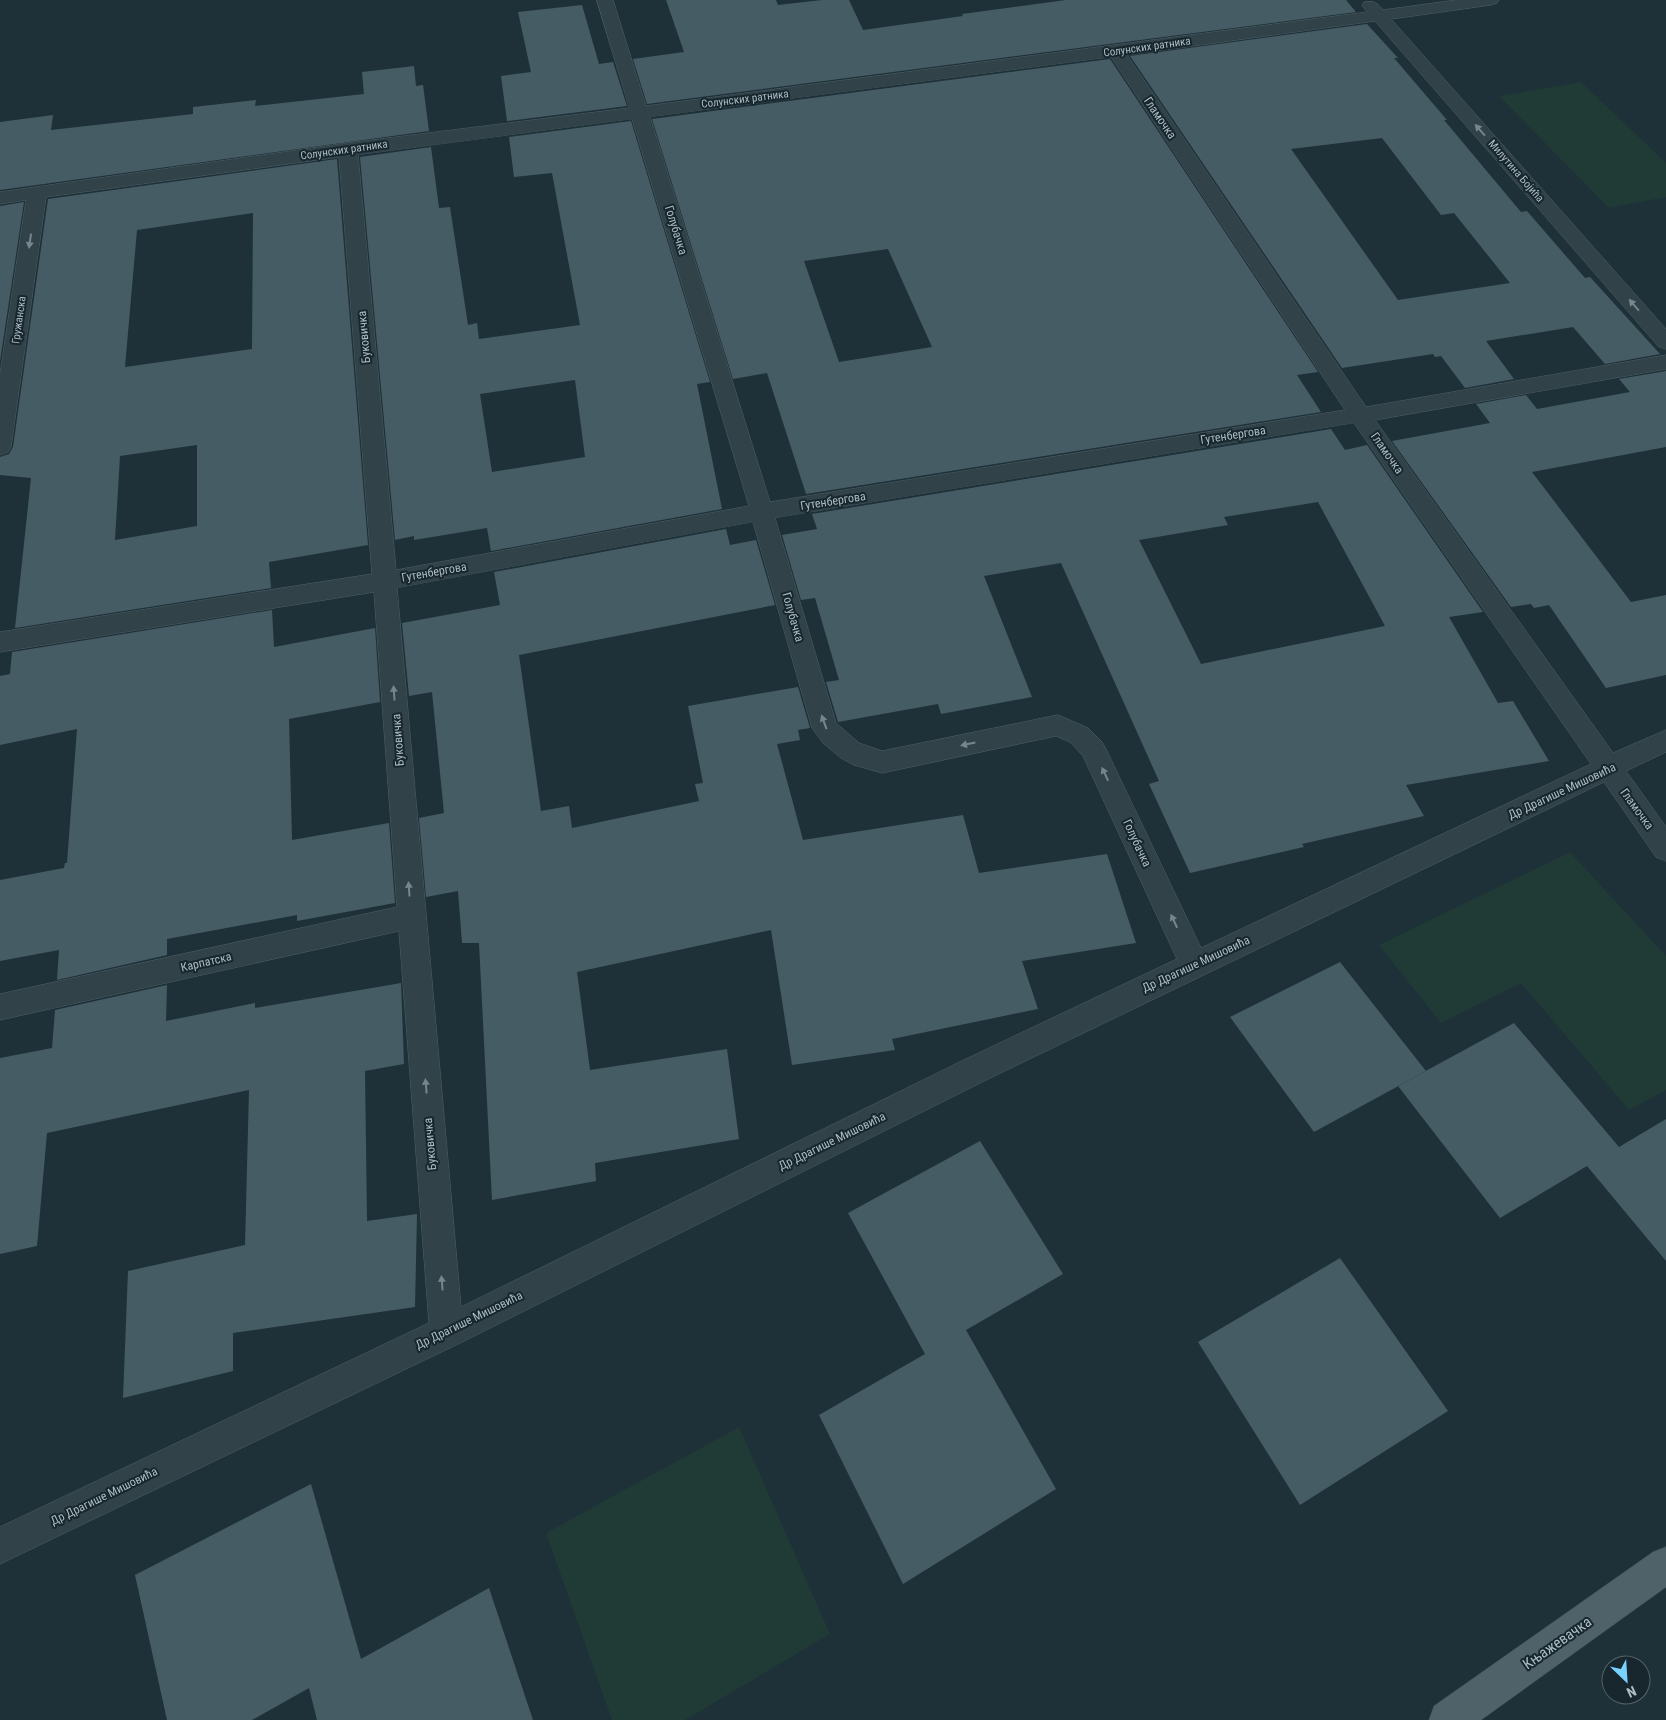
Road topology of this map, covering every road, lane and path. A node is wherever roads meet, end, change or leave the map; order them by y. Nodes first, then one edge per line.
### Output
1 (605, 0) edge
2 (1366, 0) edge
3 (1491, 0) edge
4 (1380, 16) junction
5 (1116, 52) junction
6 (640, 112) junction
7 (348, 149) junction
8 (37, 192) junction
9 (0, 198) edge
10 (1666, 342) edge
11 (1666, 362) edge
12 (1360, 415) junction
13 (0, 447) edge
14 (762, 512) junction
15 (386, 581) junction
16 (0, 642) edge
17 (1666, 740) edge
18 (1609, 769) junction
19 (1666, 849) edge
20 (411, 916) junction
21 (1194, 965) junction
22 (0, 1007) edge
23 (446, 1332) junction
24 (0, 1546) edge
25 (1666, 1565) edge
26 (1448, 1720) edge

1 - 6 street, Голубачка
2 - 4 street, Милутина Бојића
3 - 4 street, Солунских ратника
4 - 5 street, Солунских ратника
10 -> 4 street, Милутина Бојића
5 - 6 street, Солунских ратника
5 - 12 street, Гламочка
6 - 7 street, Солунских ратника
6 - 14 street, Голубачка
7 - 8 street, Солунских ратника
7 - 15 street, Буковичка
8 - 9 street, Солунских ратника
8 -> 13 street, Гружанска
11 - 12 street, Гутенбергова
12 - 14 street, Гутенбергова
12 - 18 street, Гламочка
14 - 15 street, Гутенбергова
21 -> 14 street, Голубачка
15 - 16 street, Гутенбергова
20 -> 15 street, Буковичка
17 - 18 street, Др Драгише Мишовића
18 - 19 street, Гламочка
18 - 21 street, Др Драгише Мишовића
20 - 22 street, Карпатска
23 -> 20 street, Буковичка
21 - 23 street, Др Драгише Мишовића
23 - 24 street, Др Драгише Мишовића
25 - 26 main road, Књажевачка

